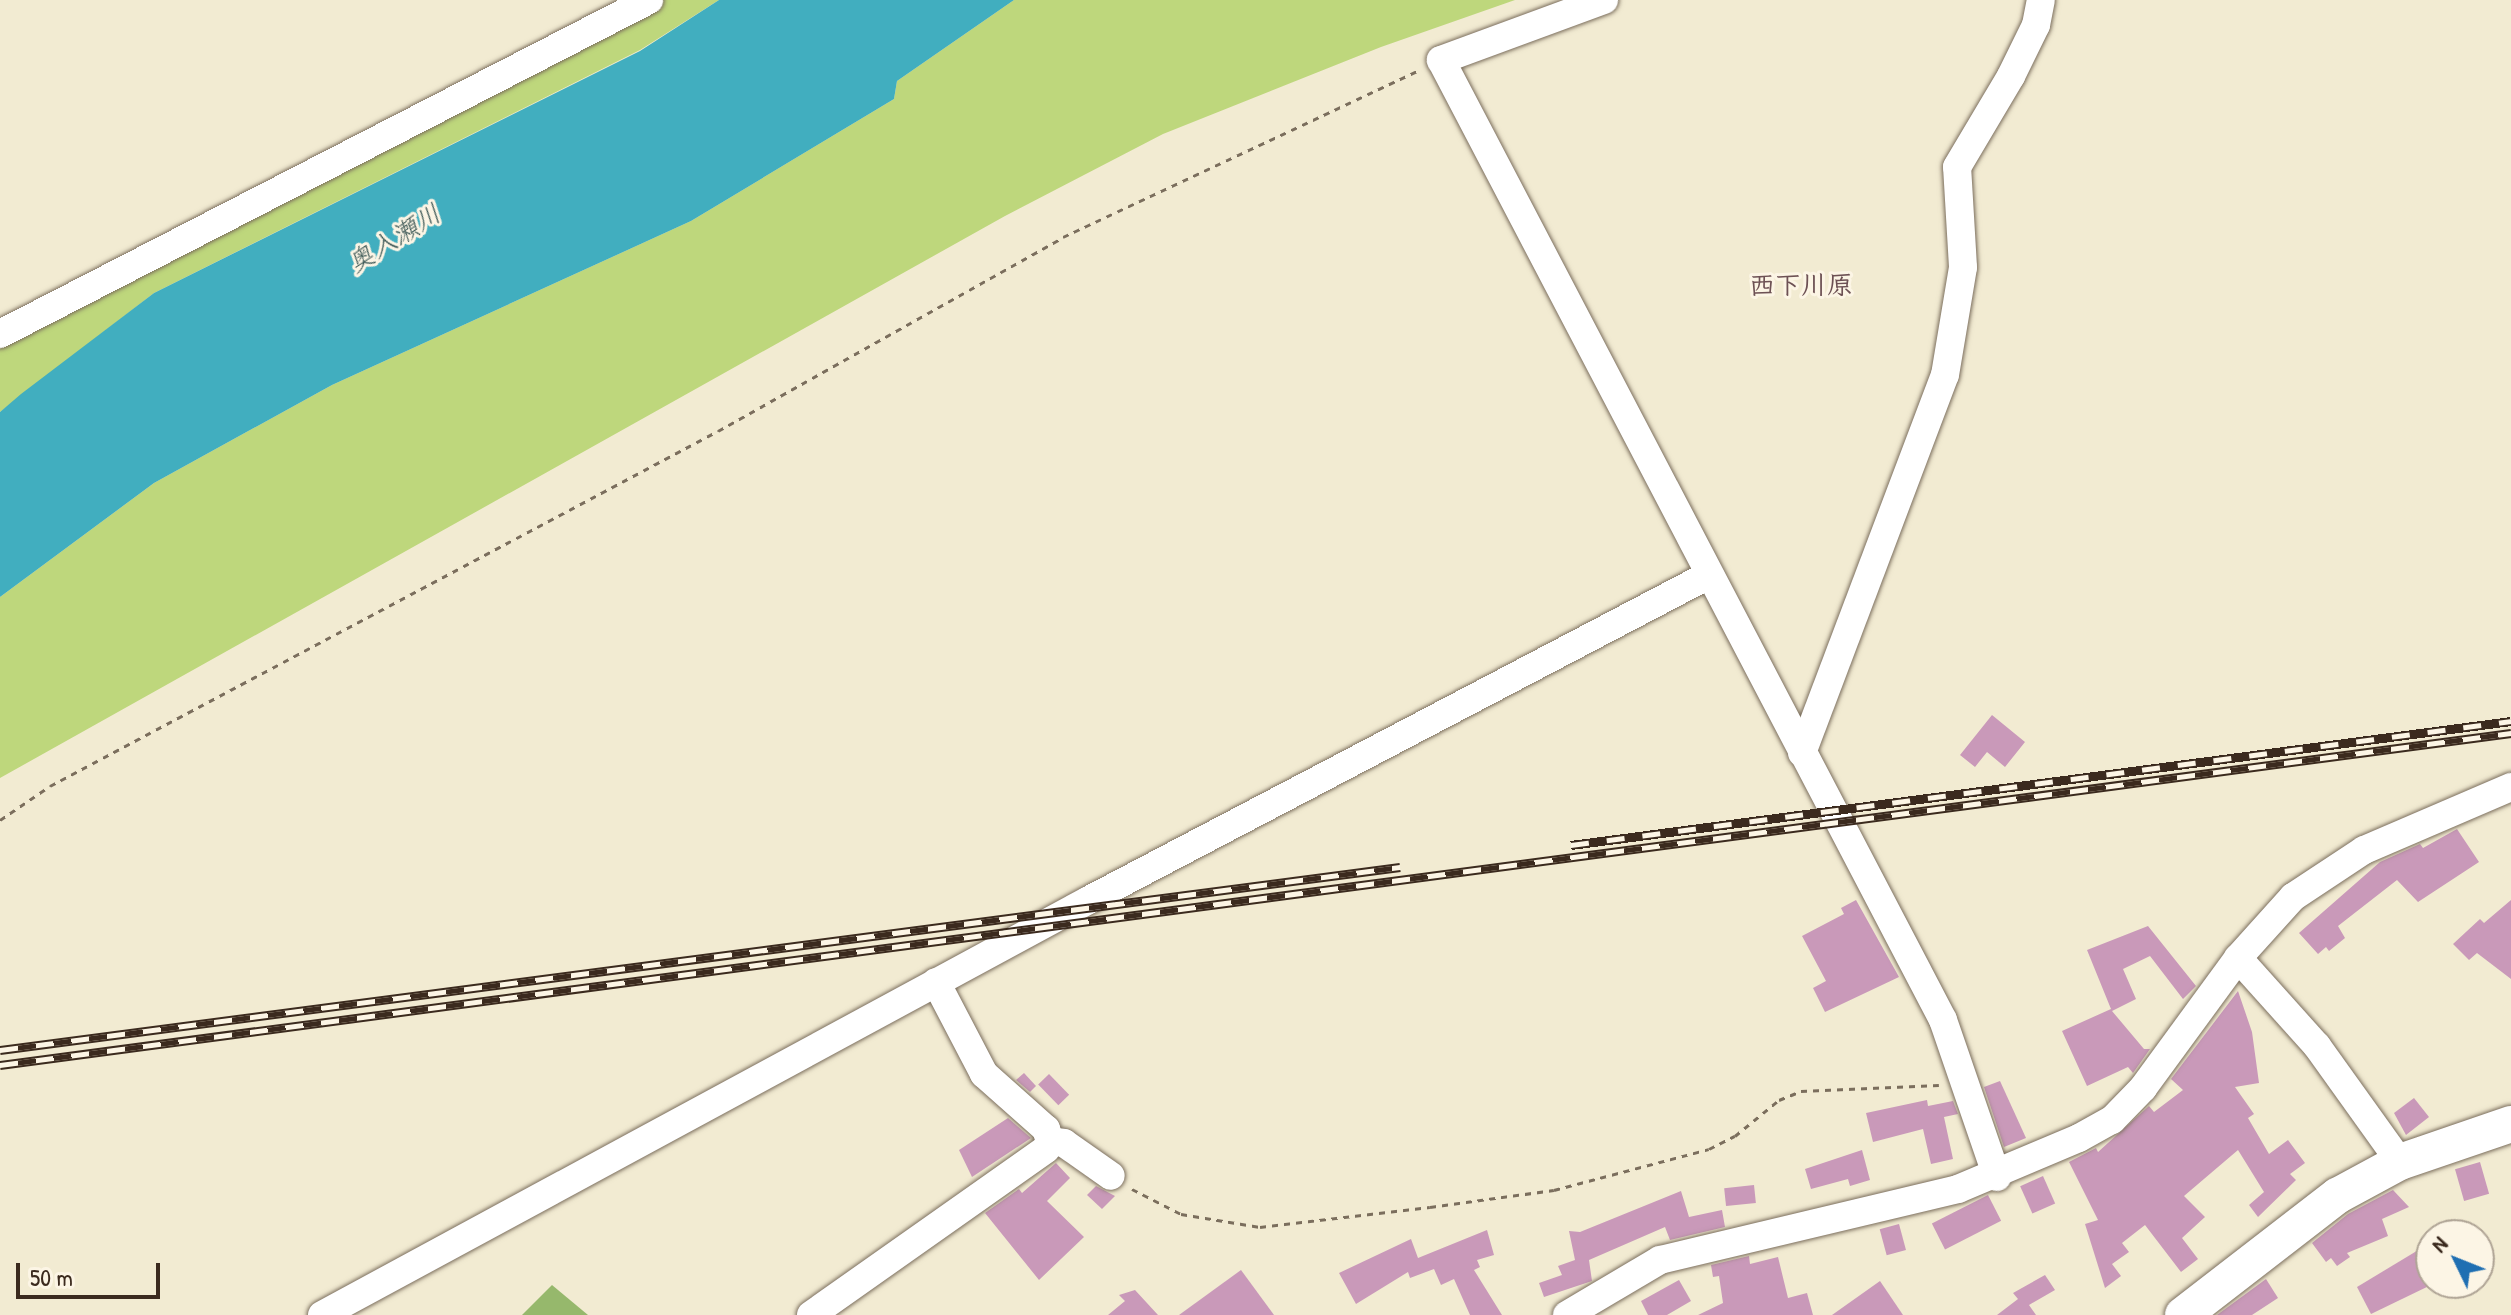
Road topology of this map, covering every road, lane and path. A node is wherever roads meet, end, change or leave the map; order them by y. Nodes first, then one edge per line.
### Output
1 (649, 0) edge
2 (1604, 0) edge
3 (2041, 0) edge
4 (1441, 60) junction
5 (0, 334) edge
6 (1707, 576) junction
7 (1802, 753) junction
8 (2511, 787) edge
9 (0, 820) edge
10 (2238, 958) junction
11 (936, 982) junction
12 (1966, 1083) junction
13 (2511, 1124) edge
14 (1050, 1141) junction
15 (2400, 1162) junction
16 (1111, 1176) joint
17 (1997, 1177) junction
18 (322, 1315) edge
19 (811, 1315) edge
20 (1567, 1315) edge
21 (2183, 1315) edge

1 - 5 street
2 - 4 street
3 - 7 street
4 - 6 street
4 - 9 path
6 - 7 street
6 - 11 street
7 - 12 street
8 - 10 street
10 - 15 street
10 - 17 street
11 - 14 street
11 - 18 street
12 - 16 path
12 - 17 street
13 - 15 main road
14 - 16 street
14 - 19 street
15 - 21 main road
17 - 20 street

